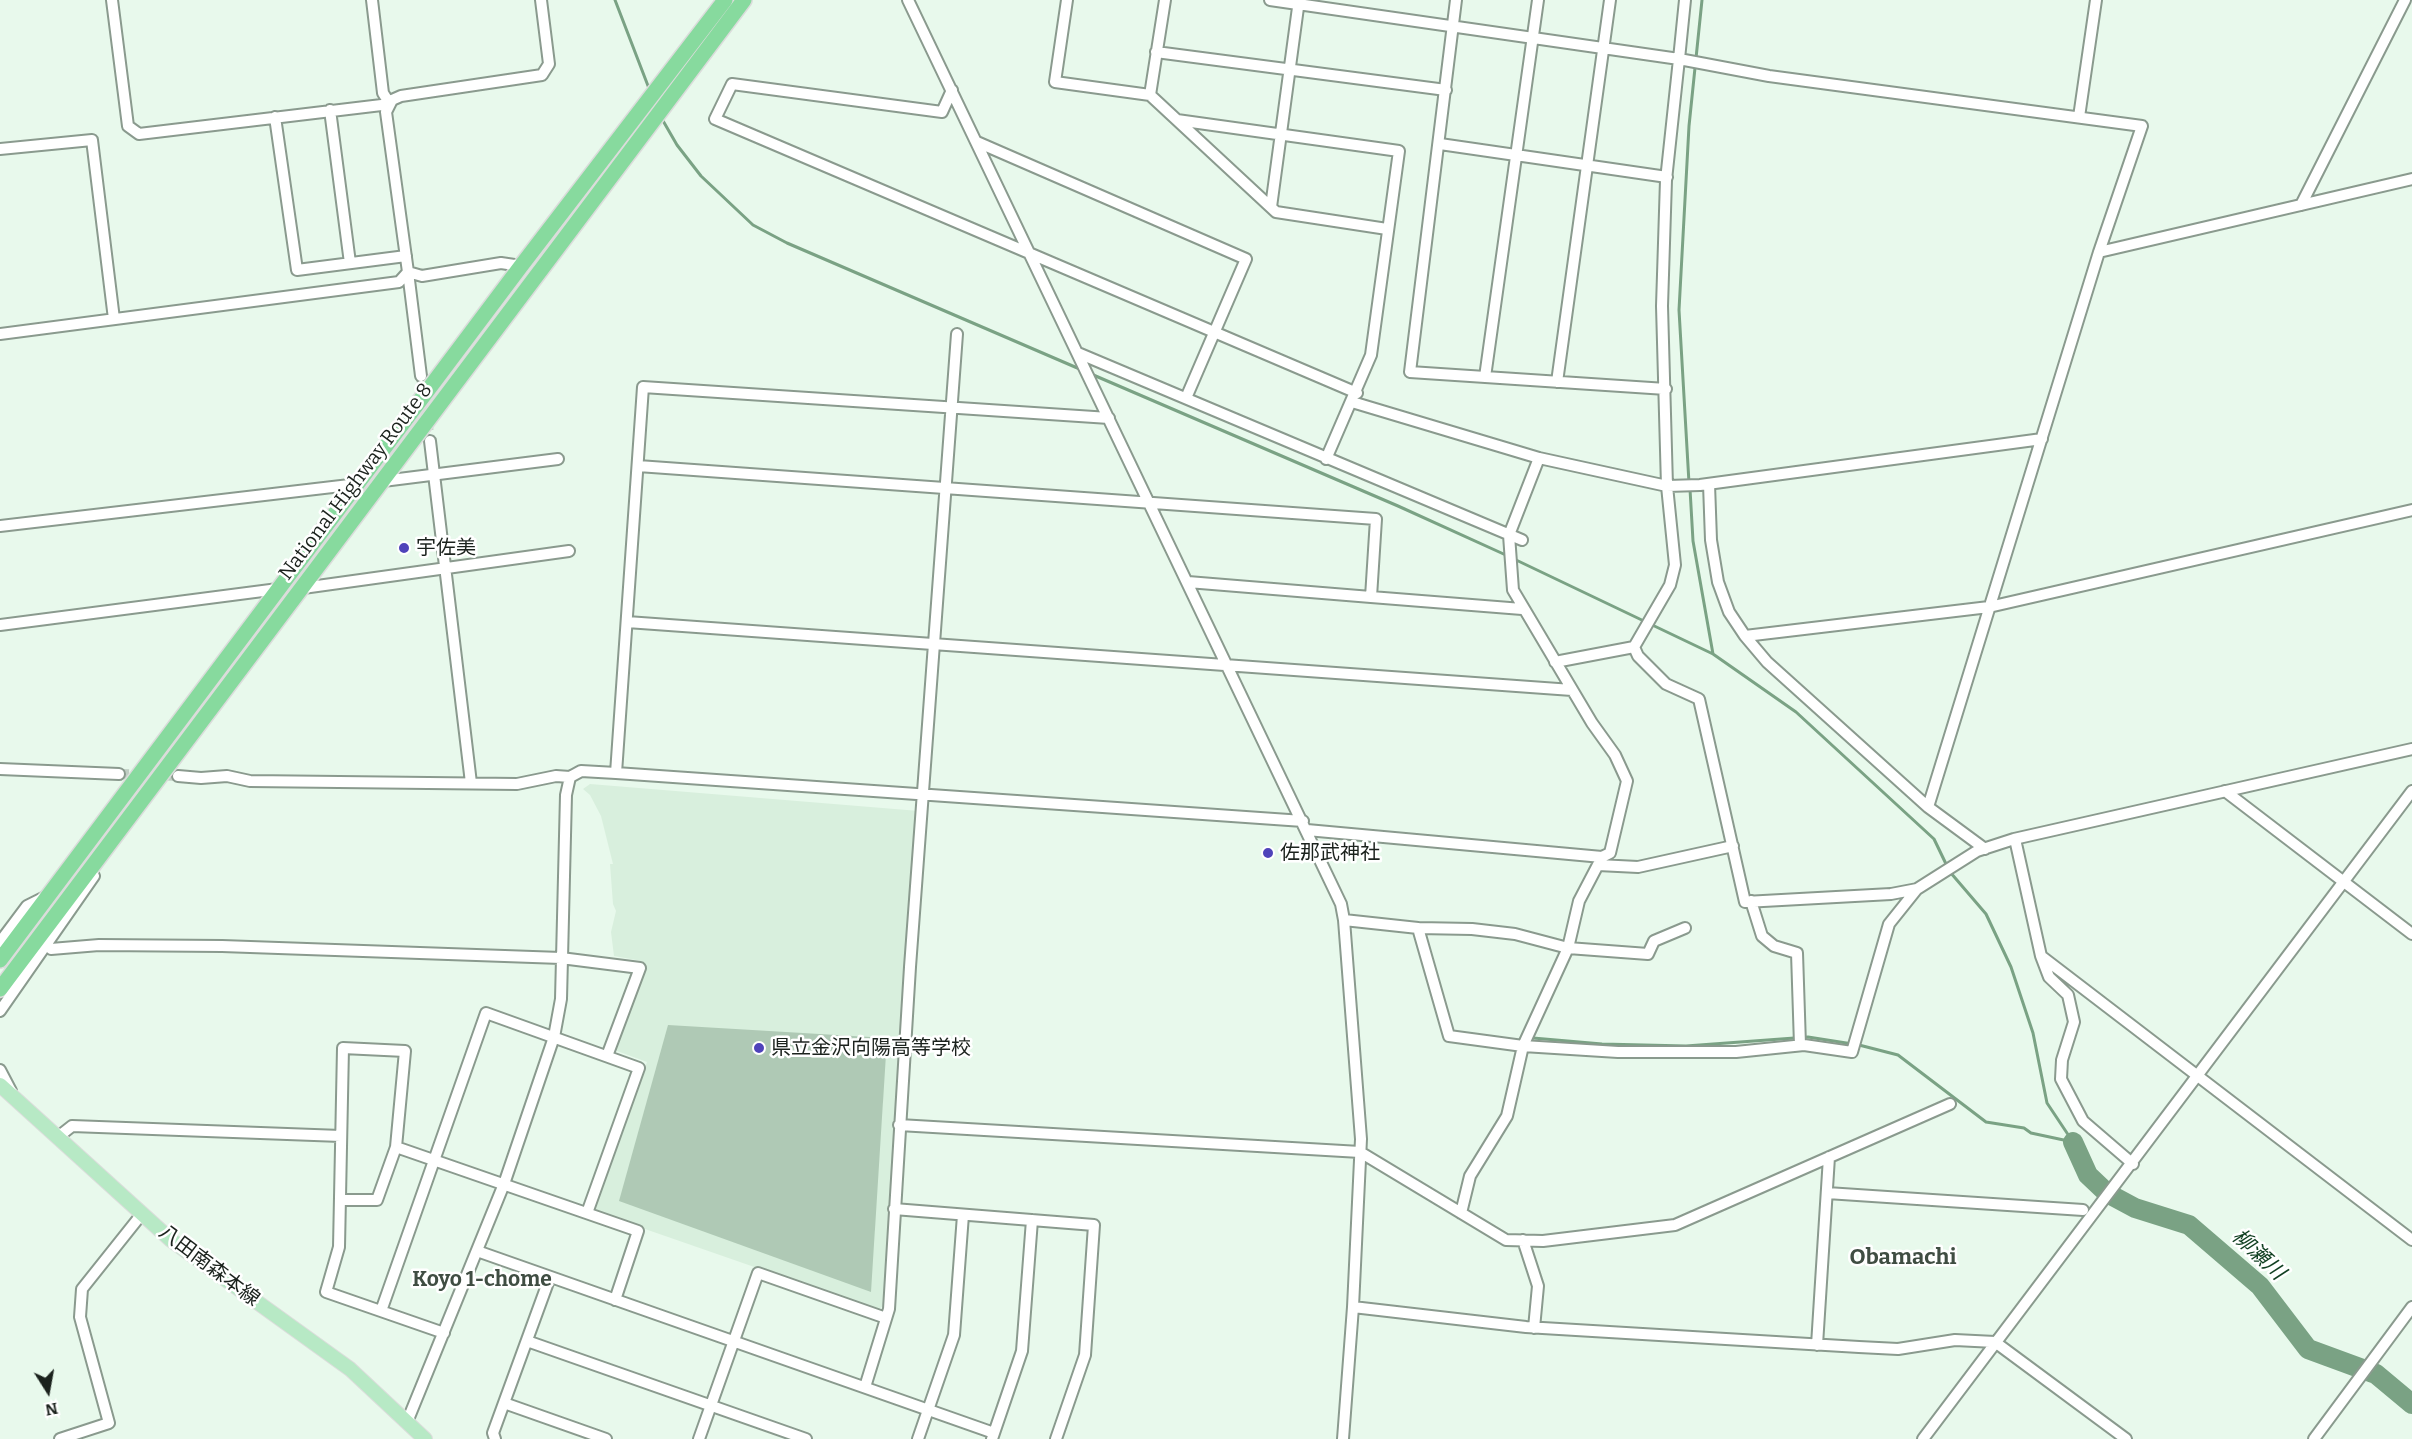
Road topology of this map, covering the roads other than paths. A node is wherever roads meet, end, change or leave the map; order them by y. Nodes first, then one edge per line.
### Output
1 (112, 0) edge
2 (372, 0) edge
3 (541, 0) edge
4 (725, 0) edge
5 (744, 0) edge
6 (908, 0) edge
7 (1067, 0) edge
8 (1165, 0) edge
9 (1270, 0) edge
10 (1456, 0) edge
11 (1538, 0) edge
12 (1610, 0) edge
13 (1685, 0) edge
14 (2096, 0) edge
15 (2405, 0) edge
16 (1299, 2) edge
17 (1453, 27) junction
18 (1532, 39) junction
19 (1603, 49) junction
20 (1156, 52) junction
21 (1682, 59) junction
22 (1291, 69) junction
23 (951, 90) junction
24 (1446, 90) junction
25 (1150, 94) junction
26 (390, 104) junction
27 (330, 110) junction
28 (275, 117) junction
29 (2079, 117) junction
30 (1177, 120) junction
31 (1281, 135) junction
32 (977, 142) junction
33 (1440, 144) junction
34 (0, 149) edge
35 (1516, 155) junction
36 (1586, 165) junction
37 (1667, 177) junction
38 (2412, 179) edge
39 (2301, 205) junction
40 (1270, 207) junction
41 (1387, 229) junction
42 (2099, 252) junction
43 (1029, 253) junction
44 (406, 256) junction
45 (350, 263) junction
46 (521, 266) junction
47 (408, 272) junction
48 (114, 320) junction
49 (1216, 332) junction
50 (0, 334) edge
51 (957, 334) dead end
52 (1079, 355) junction
53 (421, 376) tunnel mouth
54 (1485, 377) junction
55 (1557, 381) junction
56 (1666, 389) junction
57 (1186, 398) junction
58 (1355, 398) junction
59 (951, 406) junction
60 (1109, 418) junction
61 (2042, 439) junction
62 (430, 441) tunnel mouth
63 (1539, 458) junction
64 (558, 459) dead end
65 (1326, 459) junction
66 (638, 466) junction
67 (434, 475) junction
68 (383, 481) junction
69 (358, 484) junction
70 (1705, 484) junction
71 (1670, 486) junction
72 (945, 487) junction
73 (1149, 501) junction
74 (2412, 510) edge
75 (0, 526) edge
76 (1514, 539) junction
77 (569, 551) dead end
78 (445, 568) junction
79 (1188, 582) junction
80 (303, 588) junction
81 (278, 590) junction
82 (1371, 597) junction
83 (1989, 607) junction
84 (1522, 609) junction
85 (627, 622) junction
86 (0, 626) edge
87 (1745, 636) junction
88 (934, 644) junction
89 (1636, 645) junction
90 (1555, 662) junction
91 (1228, 666) junction
92 (1572, 690) junction
93 (2412, 749) edge
94 (0, 770) edge
95 (616, 772) junction
96 (119, 774) tunnel mouth
97 (178, 776) tunnel mouth
98 (570, 777) junction
99 (471, 783) junction
100 (2225, 791) junction
101 (2412, 791) edge
102 (923, 795) junction
103 (1928, 807) junction
104 (126, 825) junction
105 (1305, 826) junction
106 (2015, 839) junction
107 (1733, 846) junction
108 (1985, 849) junction
109 (1600, 861) junction
110 (2344, 882) junction
111 (1920, 887) junction
112 (49, 895) junction
113 (1751, 901) junction
114 (1344, 920) junction
115 (1418, 928) junction
116 (1685, 928) dead end
117 (2412, 934) edge
118 (0, 942) edge
119 (1568, 948) junction
120 (51, 949) dead end
121 (2041, 956) junction
122 (561, 958) junction
123 (0, 960) edge
124 (0, 989) edge
125 (0, 1011) edge
126 (554, 1037) junction
127 (1800, 1045) junction
128 (1522, 1046) junction
129 (607, 1056) junction
130 (0, 1070) edge
131 (2199, 1076) junction
132 (0, 1085) edge
133 (12, 1094) junction
134 (1950, 1104) dead end
135 (899, 1125) junction
136 (341, 1136) junction
137 (58, 1137) junction
138 (396, 1147) junction
139 (1360, 1152) junction
140 (1829, 1157) junction
141 (434, 1161) junction
142 (2131, 1166) junction
143 (504, 1185) junction
144 (1827, 1193) junction
145 (340, 1200) junction
146 (894, 1209) junction
147 (2083, 1210) dead end
148 (587, 1213) junction
149 (1461, 1213) junction
150 (141, 1215) junction
151 (963, 1215) junction
152 (1032, 1220) junction
153 (1523, 1240) junction
154 (2412, 1240) edge
155 (477, 1251) junction
156 (550, 1277) junction
157 (615, 1300) junction
158 (1353, 1307) junction
159 (2412, 1307) edge
160 (381, 1311) junction
161 (886, 1318) junction
162 (1534, 1328) junction
163 (444, 1333) junction
164 (527, 1341) junction
165 (734, 1341) junction
166 (1995, 1342) junction
167 (1817, 1345) junction
168 (865, 1387) junction
169 (504, 1403) junction
170 (711, 1406) junction
171 (928, 1410) junction
172 (407, 1422) junction
173 (993, 1436) edge
174 (60, 1439) edge
175 (425, 1439) edge
176 (495, 1439) edge
177 (606, 1439) edge
178 (699, 1439) edge
179 (806, 1439) edge
180 (918, 1439) edge
181 (1056, 1439) edge
182 (1343, 1439) edge
183 (1923, 1439) edge
184 (2126, 1439) edge
185 (2314, 1439) edge

1 - 28 street
2 - 26 street
3 - 26 street
4 - 46 highway, National Highway Route 8
5 - 68 highway, National Highway Route 8
6 - 23 street
7 - 25 street
8 - 20 street
9 - 16 street
10 - 17 street
11 - 18 street
12 - 19 street
13 - 21 street
14 - 29 street
15 - 39 street
16 - 17 street
16 - 22 street
17 - 18 street
17 - 24 street
18 - 19 street
18 - 35 street
19 - 21 street
19 - 36 street
20 - 22 street
20 - 25 street
21 - 29 street
21 - 37 street
22 - 24 street
22 - 31 street
23 - 32 street
23 - 43 street
24 - 33 street
25 - 30 street
26 - 27 street
26 - 44 street
27 - 28 street
27 - 45 street
28 - 45 street
29 - 42 street
30 - 31 street
30 - 40 street
31 - 40 street
31 - 41 street
32 - 43 street
32 - 49 street
33 - 35 street
33 - 54 street
34 - 48 street
35 - 36 street
35 - 54 street
36 - 37 street
36 - 55 street
37 - 56 street
38 - 39 street
39 - 42 street
40 - 41 street
41 - 58 street
42 - 61 street
43 - 49 street
43 - 52 street
44 - 45 street
44 - 47 street
46 - 47 street
46 - 69 highway, National Highway Route 8
47 - 48 street
47 - 53 street
48 - 50 street
49 - 57 street
49 - 58 street
51 - 59 street
52 - 57 street
52 - 60 street
54 - 55 street
55 - 56 street
56 - 71 street
57 - 65 street
58 - 63 street
58 - 65 street
59 - 60 street
59 - 66 street
59 - 72 street
60 - 73 street
61 - 70 street
61 - 83 street
62 - 67 street
63 - 71 street
63 - 76 street
64 - 67 street
65 - 76 street
66 - 72 street
66 - 85 street
67 - 68 street
67 - 78 street
68 - 80 highway, National Highway Route 8
69 - 75 street
69 - 81 highway, National Highway Route 8
70 - 71 street
70 - 87 street
71 - 89 street
72 - 73 street
72 - 88 street
73 - 79 street
73 - 82 street
74 - 83 street
76 - 84 street
77 - 78 street
78 - 80 street
78 - 99 street
79 - 82 street
79 - 91 street
80 - 104 highway, National Highway Route 8
81 - 86 street
81 - 112 highway, National Highway Route 8
82 - 84 street
83 - 87 street
83 - 103 street
84 - 90 street
85 - 88 street
85 - 95 street
87 - 103 street
88 - 91 street
88 - 102 street
89 - 90 street
89 - 107 street
90 - 92 street
91 - 92 street
91 - 105 street
92 - 109 street
93 - 100 street
94 - 96 street
95 - 98 street
95 - 102 street
97 - 99 street
98 - 99 street
98 - 122 street
100 - 106 street
100 - 110 street
101 - 110 street
102 - 105 street
102 - 135 street
103 - 108 street
104 - 124 highway, National Highway Route 8
104 - 125 street
105 - 109 street
105 - 114 street
106 - 108 street
106 - 121 street
107 - 109 street
107 - 113 street
108 - 111 street
109 - 119 street
110 - 117 street
110 - 131 street
111 - 113 street
111 - 127 street
112 - 118 street
112 - 123 highway, National Highway Route 8
113 - 127 street
114 - 115 street
114 - 139 street
115 - 119 street
115 - 128 street
116 - 119 street
119 - 128 street
120 - 122 street
121 - 131 street
121 - 142 street
122 - 126 street
122 - 129 street
126 - 129 street
126 - 141 street
126 - 143 street
127 - 128 street
128 - 149 street
129 - 148 street
130 - 133 street
131 - 142 street
131 - 154 street
132 - 133 main road, 八田南森本線
133 - 137 main road, 八田南森本線
134 - 140 street
135 - 139 street
135 - 146 street
136 - 137 street
136 - 138 street
136 - 145 street
137 - 150 main road, 八田南森本線
138 - 141 street
138 - 145 street
139 - 149 street
139 - 158 street
140 - 144 street
140 - 153 street
141 - 143 street
141 - 160 street
142 - 166 street
143 - 148 street
143 - 155 street
144 - 147 street
144 - 167 street
145 - 160 street
146 - 151 street
146 - 161 street
148 - 157 street
149 - 153 street
150 - 172 main road, 八田南森本線
150 - 174 street
151 - 152 street
151 - 171 street
152 - 173 street
152 - 181 street
153 - 162 street
155 - 156 street
155 - 163 street
156 - 157 street
156 - 164 street
157 - 165 street
158 - 162 street
158 - 182 street
159 - 185 street
160 - 163 street
161 - 165 street
161 - 168 street
162 - 167 street
163 - 172 street
164 - 169 street
164 - 170 street
165 - 168 street
165 - 170 street
166 - 167 street
166 - 183 street
166 - 184 street
168 - 171 street
169 - 176 street
169 - 177 street
170 - 178 street
170 - 179 street
171 - 173 street
171 - 180 street
172 - 175 main road, 八田南森本線

